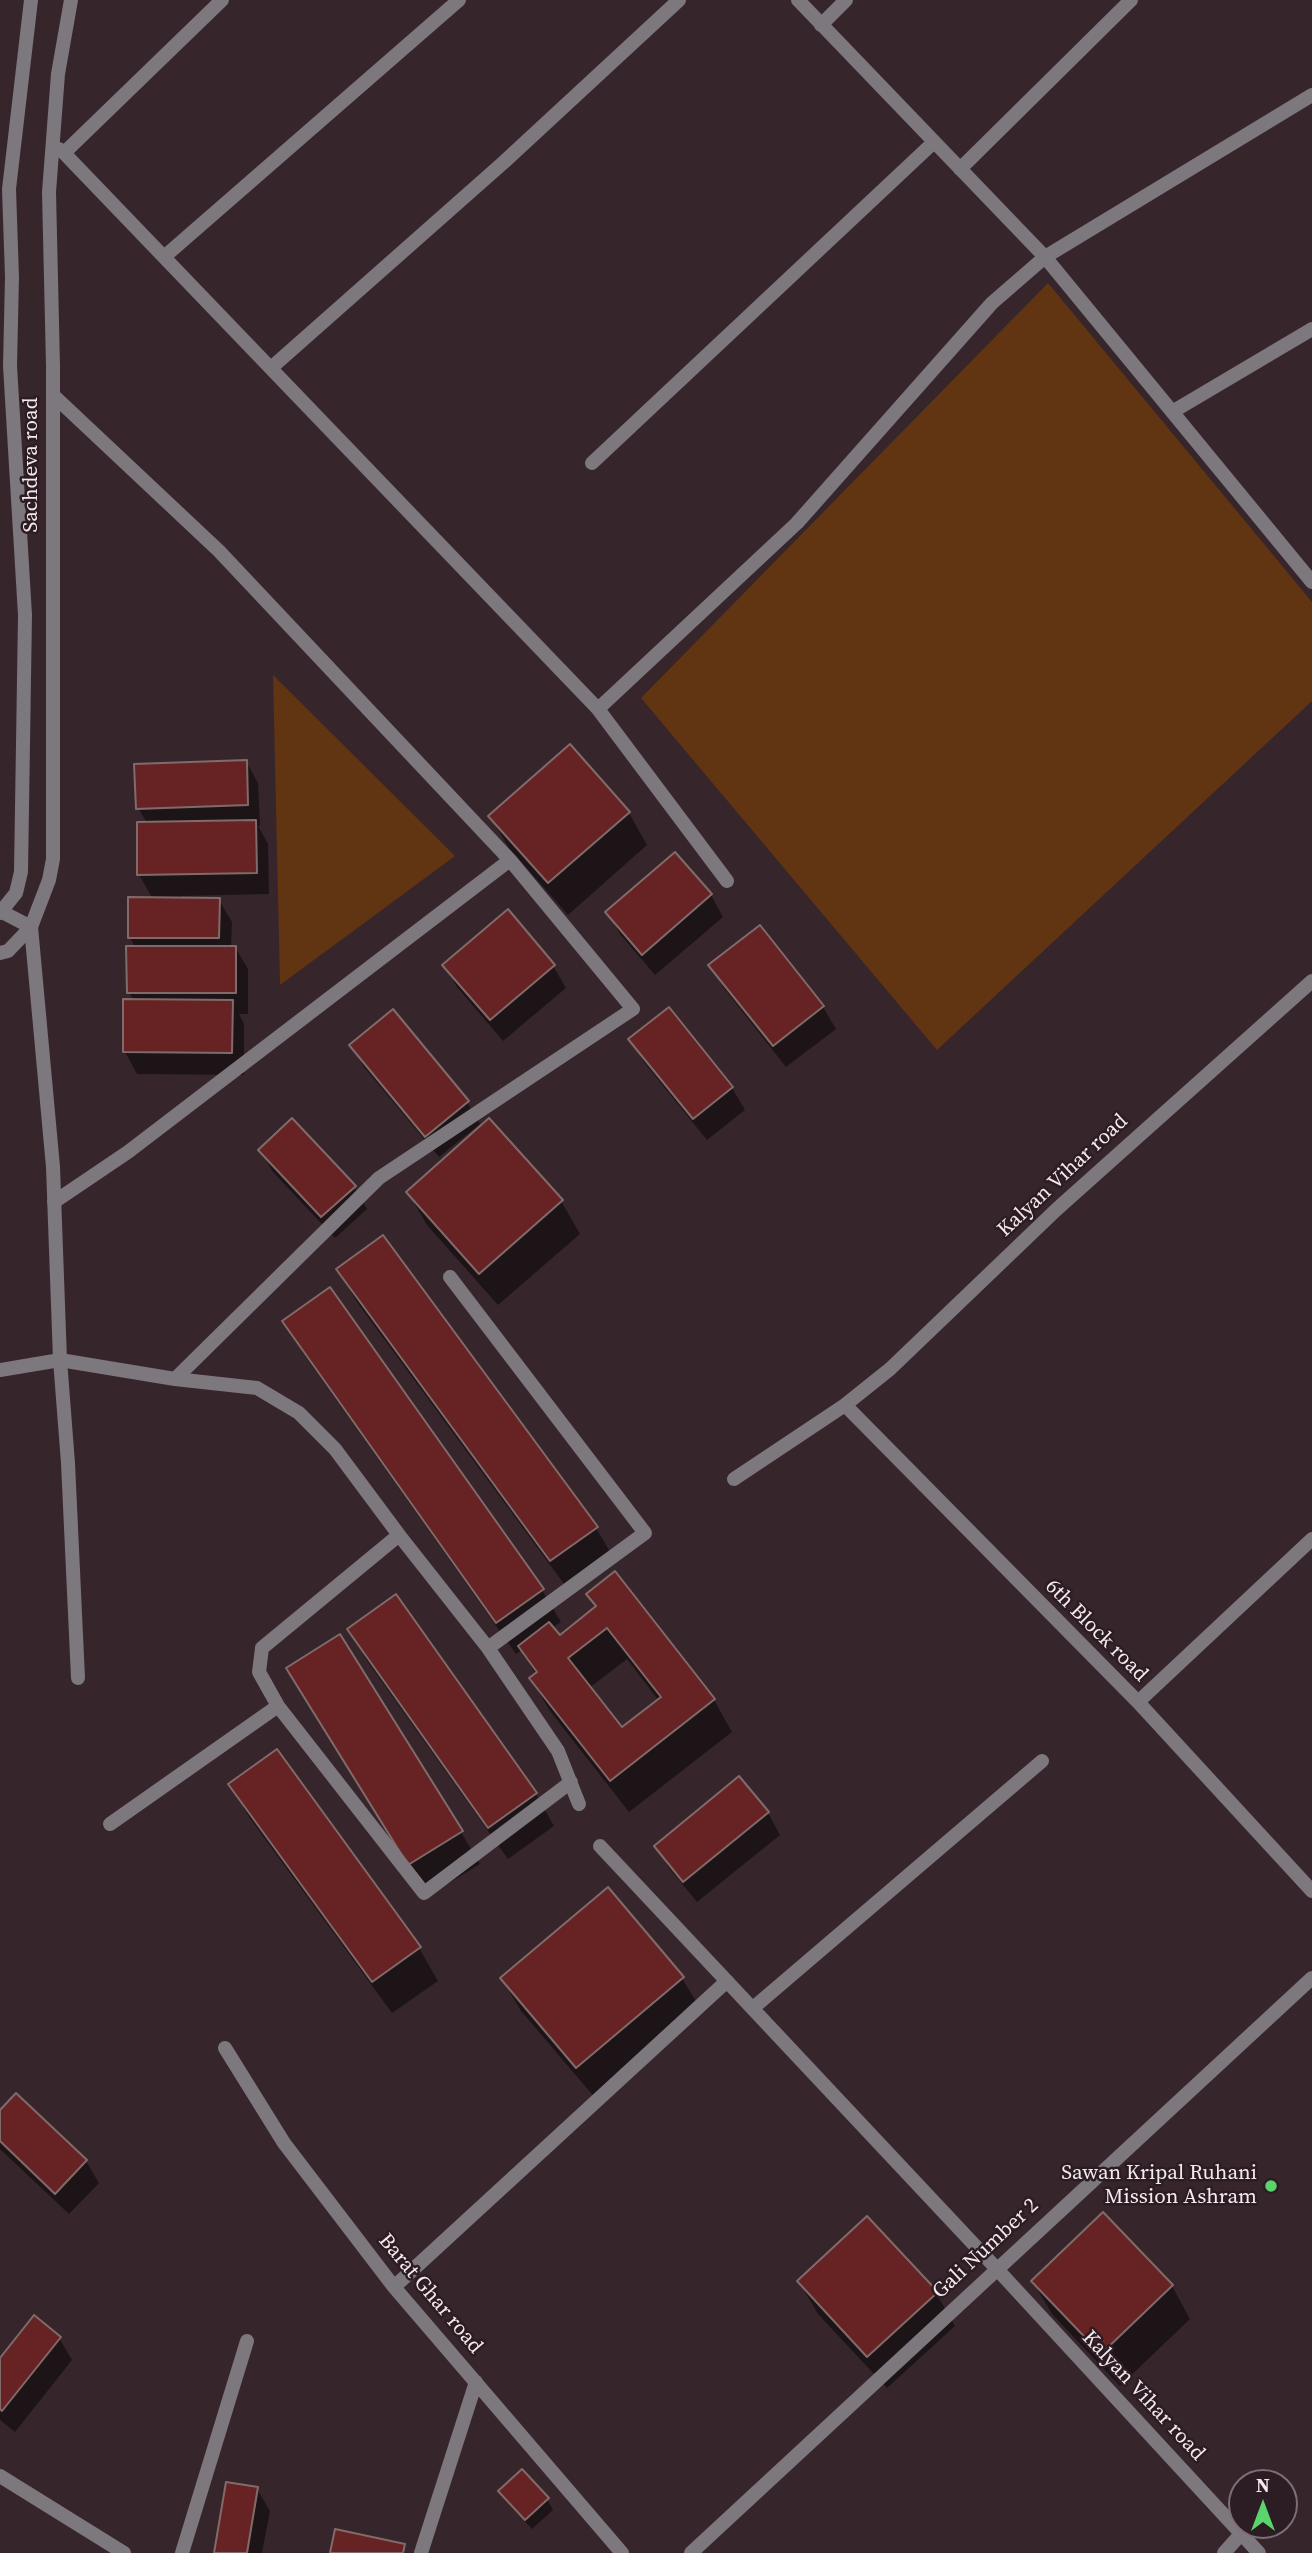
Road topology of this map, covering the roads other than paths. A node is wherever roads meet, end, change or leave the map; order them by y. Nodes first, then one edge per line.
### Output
1 (31, 0) edge
2 (71, 0) edge
3 (222, 0) edge
4 (459, 0) edge
5 (679, 0) edge
6 (798, 0) edge
7 (846, 0) edge
8 (1131, 0) edge
9 (821, 25) junction
10 (1312, 95) edge
11 (934, 142) junction
12 (59, 149) junction
13 (960, 169) junction
14 (164, 257) junction
15 (1045, 257) junction
16 (1312, 328) edge
17 (271, 368) junction
18 (53, 395) junction
19 (1172, 412) junction
20 (592, 463) dead end
21 (1312, 581) edge
22 (598, 709) junction
23 (510, 860) junction
24 (727, 881) dead end
25 (1, 913) edge
26 (31, 927) junction
27 (0, 953) edge
28 (1312, 981) edge
29 (54, 1202) junction
30 (450, 1277) dead end
31 (60, 1360) junction
32 (0, 1370) edge
33 (175, 1380) junction
34 (845, 1405) junction
35 (734, 1479) dead end
36 (399, 1535) junction
37 (1312, 1539) edge
38 (488, 1648) junction
39 (78, 1678) dead end
40 (1138, 1702) junction
41 (278, 1706) junction
42 (1042, 1760) dead end
43 (570, 1783) junction
44 (579, 1804) dead end
45 (110, 1824) dead end
46 (600, 1846) dead end
47 (1312, 1891) edge
48 (1312, 1978) edge
49 (727, 1981) junction
50 (753, 2008) junction
51 (225, 2048) dead end
52 (996, 2267) junction
53 (394, 2287) junction
54 (247, 2341) dead end
55 (476, 2382) junction
56 (0, 2476) edge
57 (1228, 2520) edge
58 (1237, 2539) edge
59 (1246, 2539) edge
60 (124, 2553) edge
61 (182, 2553) edge
62 (421, 2553) edge
63 (622, 2553) edge
64 (691, 2553) edge
65 (1224, 2553) edge
66 (1259, 2553) edge

1 - 25 street, Sachdeva road
2 - 12 street, Sachdeva road
3 - 12 street
4 - 14 street
5 - 17 street
6 - 9 street
7 - 9 street
8 - 13 street
9 - 11 street
10 - 15 street
11 - 13 street
11 - 20 street
12 - 14 street
12 - 18 street, Sachdeva road
13 - 15 street
14 - 17 street
15 - 19 street
15 - 22 street
16 - 19 street
17 - 22 street
18 - 23 street
18 - 26 street, Sachdeva road
19 - 21 street
22 - 24 street
23 - 29 street
23 - 33 street
25 - 26 street
26 - 27 street
26 - 29 street
28 - 34 street, Kalyan Vihar road
29 - 31 street
30 - 38 street
31 - 32 street
31 - 33 street
31 - 39 street
33 - 36 street
34 - 35 street, Kalyan Vihar road
34 - 40 street, 6th Block road
36 - 38 street
36 - 41 street
37 - 40 street
38 - 43 street
40 - 47 street, 6th Block road
41 - 43 street
41 - 45 street
42 - 50 street
43 - 44 street
46 - 49 street
48 - 52 street, Gali Number 2
49 - 50 street
49 - 53 street
50 - 52 street
51 - 53 street, Barat Ghar road
52 - 57 street, Kalyan Vihar road
52 - 64 street, Gali Number 2
53 - 55 street, Barat Ghar road
54 - 61 street
55 - 62 street
55 - 63 street, Barat Ghar road
56 - 60 street
58 - 65 street
59 - 66 street, Kalyan Vihar road

